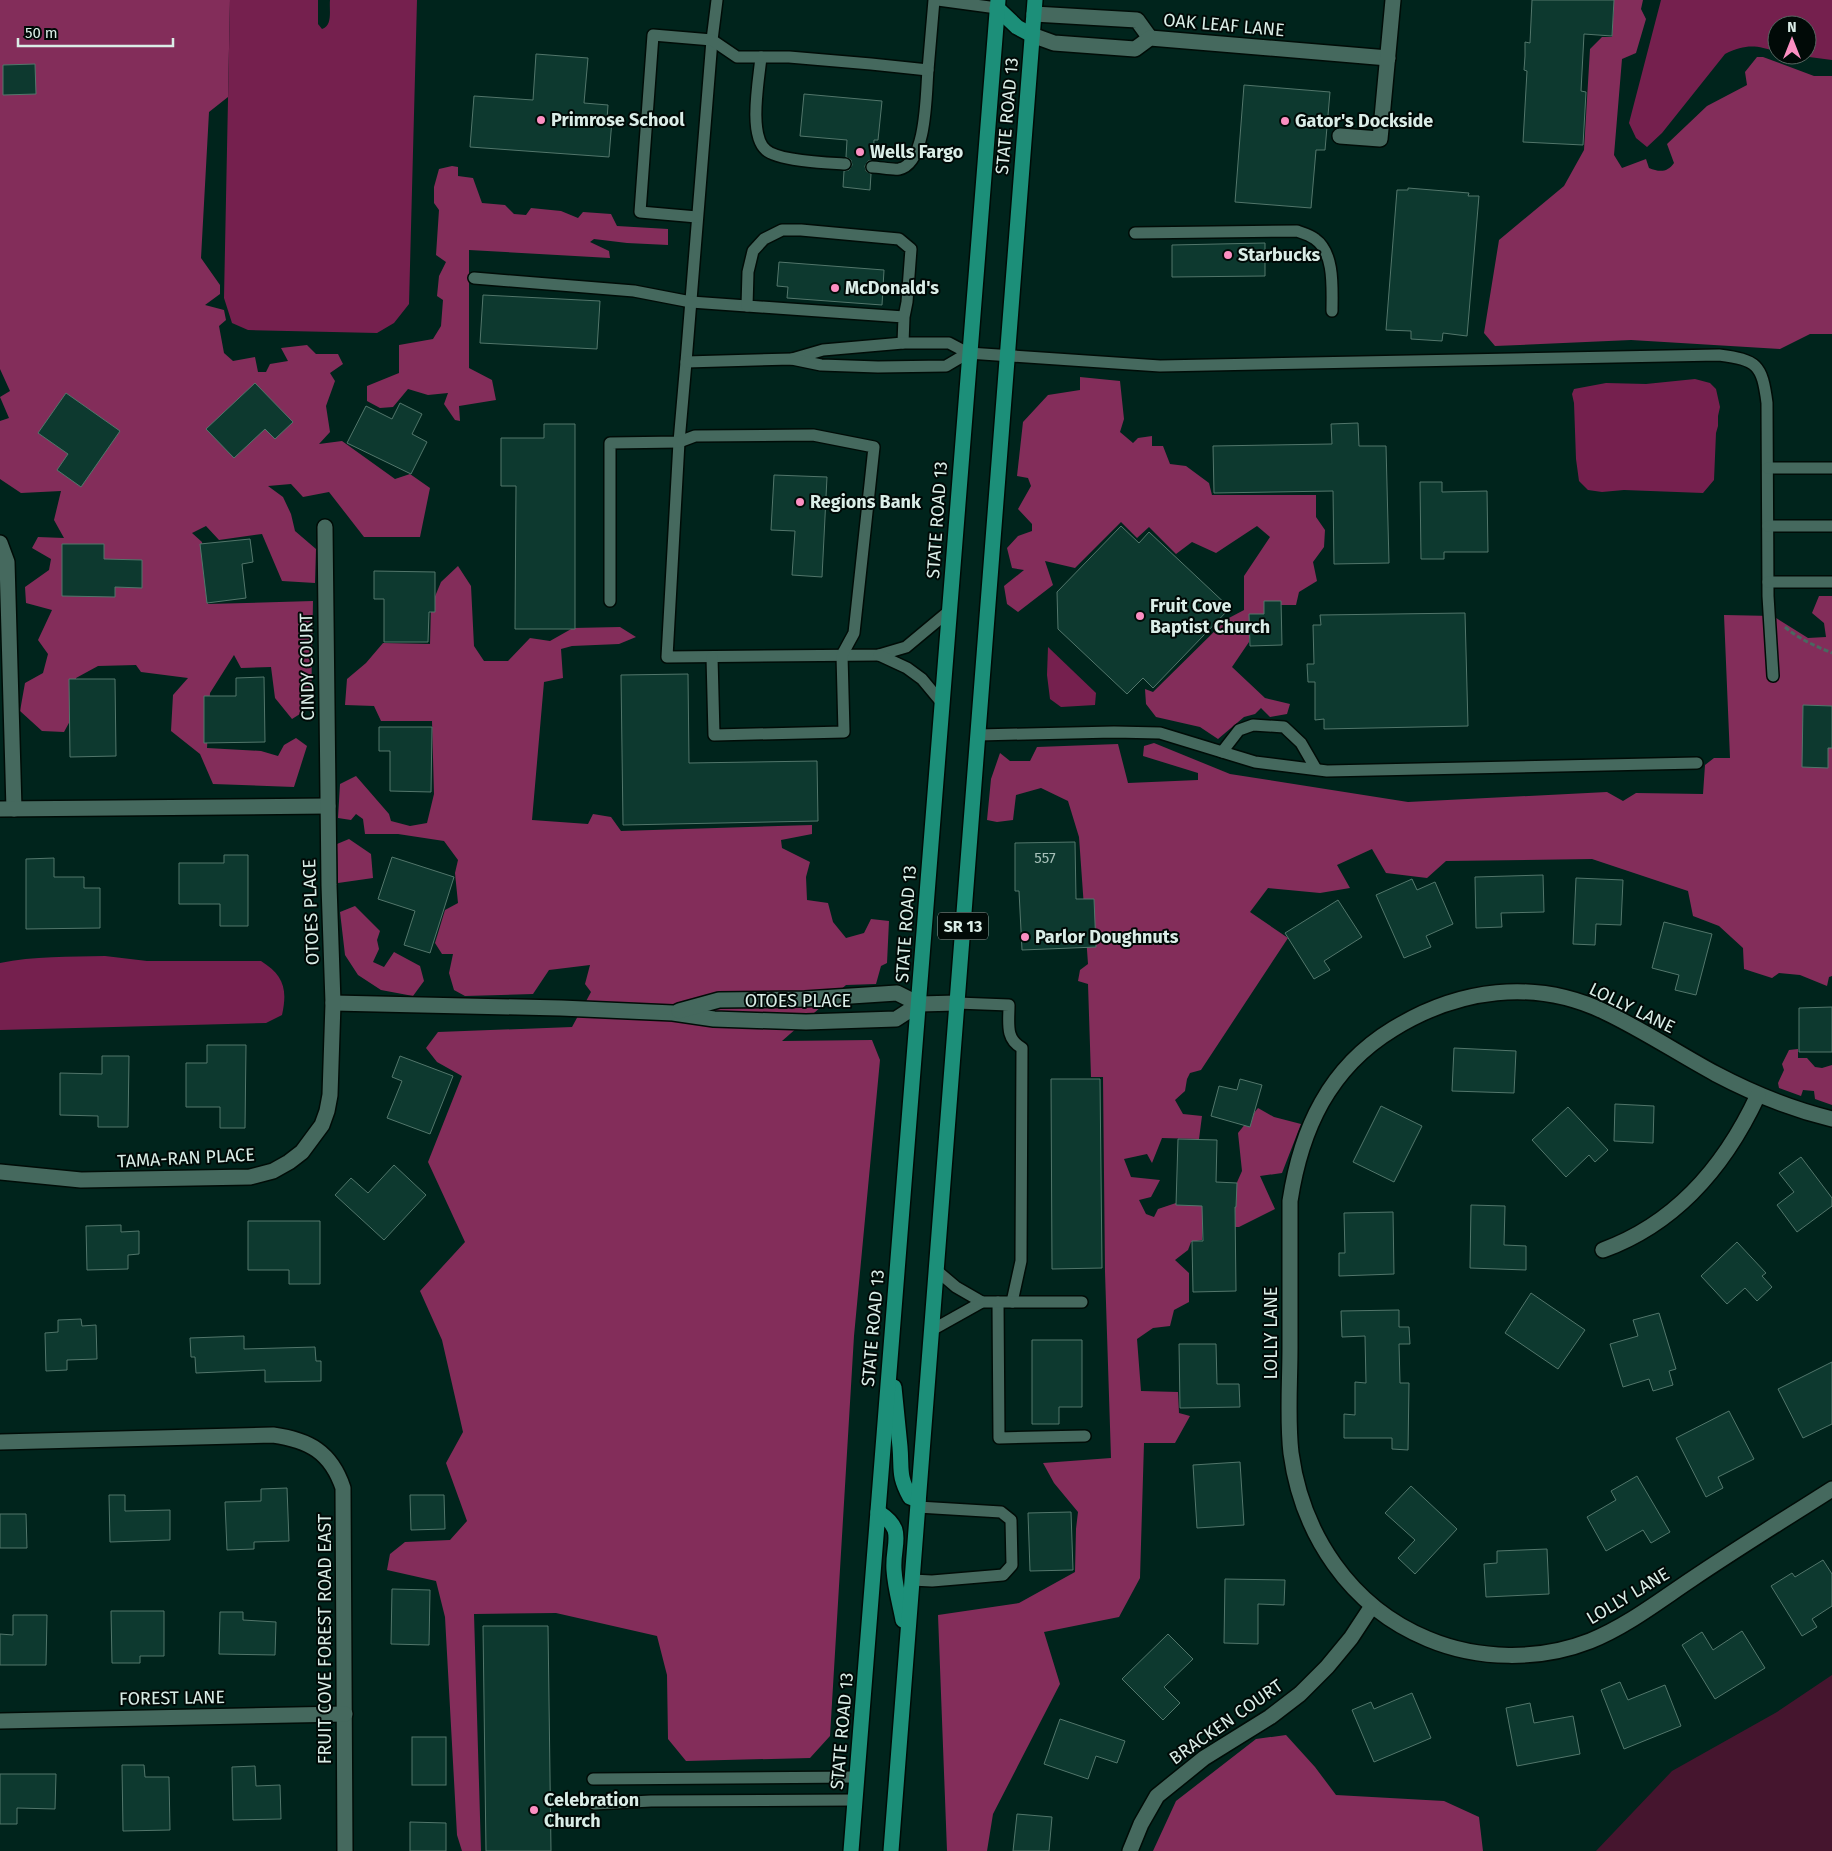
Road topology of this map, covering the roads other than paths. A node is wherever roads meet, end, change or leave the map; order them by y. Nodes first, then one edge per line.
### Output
1 (717, 0) edge
2 (936, 0) edge
3 (1393, 0) edge
4 (997, 4) edge
5 (1034, 7) edge
6 (1032, 35) junction
7 (1150, 38) junction
8 (712, 40) junction
9 (761, 57) junction
10 (1388, 58) junction
11 (928, 70) junction
12 (1340, 136) dead end
13 (845, 164) dead end
14 (872, 167) dead end
15 (697, 217) junction
16 (1135, 234) dead end
17 (474, 278) dead end
18 (691, 302) junction
19 (747, 306) junction
20 (1332, 310) dead end
21 (904, 317) junction
22 (903, 343) junction
23 (968, 353) junction
24 (1007, 356) junction
25 (792, 360) junction
26 (686, 362) junction
27 (679, 442) junction
28 (1768, 468) junction
29 (1832, 468) edge
30 (1768, 526) junction
31 (1832, 526) edge
32 (325, 527) dead end
33 (0, 543) edge
34 (1768, 582) junction
35 (1832, 582) edge
36 (610, 601) dead end
37 (948, 612) junction
38 (842, 655) junction
39 (879, 655) junction
40 (712, 657) junction
41 (1773, 676) dead end
42 (942, 703) junction
43 (978, 735) junction
44 (1222, 752) junction
45 (1697, 763) dead end
46 (1316, 769) junction
47 (328, 806) junction
48 (7, 809) edge
49 (333, 1003) junction
50 (957, 1003) junction
51 (919, 1004) junction
52 (673, 1013) junction
53 (1758, 1095) junction
54 (1832, 1120) edge
55 (0, 1172) edge
56 (1604, 1250) dead end
57 (936, 1270) junction
58 (982, 1302) junction
59 (998, 1302) junction
60 (1012, 1302) junction
61 (1082, 1302) dead end
62 (932, 1330) junction
63 (890, 1346) junction
64 (1085, 1436) dead end
65 (0, 1442) edge
66 (1832, 1489) edge
67 (918, 1503) junction
68 (878, 1512) junction
69 (912, 1580) junction
70 (1372, 1606) junction
71 (906, 1641) junction
72 (345, 1714) junction
73 (0, 1722) edge
74 (857, 1777) junction
75 (593, 1779) dead end
76 (855, 1800) junction
77 (594, 1804) dead end
78 (345, 1851) edge
79 (851, 1851) edge
80 (891, 1851) edge
81 (1130, 1851) edge

1 - 8 lane
2 - 4 lane
2 - 11 lane
3 - 10 street
4 - 6 main road
4 - 23 main road, STATE ROAD 13 / SR 13
5 - 6 main road, STATE ROAD 13 / SR 13
5 - 7 street
6 - 7 street, OAK LEAF LANE
6 - 24 main road, STATE ROAD 13 / SR 13
7 - 10 street, OAK LEAF LANE
8 - 9 lane
8 - 15 lane
8 - 15 lane
9 - 11 lane
9 - 13 lane
10 - 12 street
11 - 14 lane
15 - 18 lane
16 - 20 lane
17 - 18 lane
18 - 19 lane
18 - 26 lane
19 - 21 lane
19 - 21 lane
21 - 22 lane
22 - 23 lane
22 - 25 lane
23 - 24 lane
23 - 25 lane
23 - 37 main road, STATE ROAD 13 / SR 13
24 - 28 lane
24 - 43 main road, STATE ROAD 13 / SR 13
25 - 26 lane
26 - 27 lane
27 - 36 lane
27 - 38 lane
27 - 40 lane
28 - 29 lane
28 - 30 lane
30 - 31 lane
30 - 34 lane
32 - 47 street, CINDY COURT
33 - 48 street
34 - 35 lane
34 - 41 lane
37 - 39 lane
37 - 42 main road, STATE ROAD 13 / SR 13
38 - 39 lane
38 - 40 lane
38 - 40 lane
39 - 42 lane
42 - 51 main road, STATE ROAD 13 / SR 13
43 - 44 lane
43 - 50 main road, STATE ROAD 13 / SR 13
44 - 46 lane
44 - 46 lane
45 - 46 lane
47 - 48 street
47 - 49 street, OTOES PLACE
49 - 52 street, OTOES PLACE
49 - 55 street, TAMA-RAN PLACE
50 - 51 street, OTOES PLACE
50 - 57 main road, STATE ROAD 13 / SR 13
50 - 60 lane
51 - 52 street, OTOES PLACE
51 - 52 street, OTOES PLACE
51 - 63 main road, STATE ROAD 13 / SR 13
53 - 54 street, LOLLY LANE
53 - 56 street
53 - 70 street, LOLLY LANE
57 - 58 lane
57 - 62 main road, STATE ROAD 13 / SR 13
58 - 59 lane
58 - 62 lane
59 - 60 lane
59 - 64 lane
60 - 61 lane
62 - 67 main road, STATE ROAD 13 / SR 13
63 - 67 main road
63 - 68 main road, STATE ROAD 13 / SR 13
65 - 72 street, FRUIT COVE FOREST ROAD EAST
66 - 70 street, LOLLY LANE
67 - 69 main road, STATE ROAD 13 / SR 13
67 - 69 lane
68 - 71 main road
68 - 74 main road, STATE ROAD 13 / SR 13
69 - 71 main road, STATE ROAD 13 / SR 13
70 - 81 street, BRACKEN COURT
71 - 80 main road, STATE ROAD 13 / SR 13
72 - 73 street, FOREST LANE
72 - 78 street, FRUIT COVE FOREST ROAD EAST
74 - 75 lane
74 - 76 main road, STATE ROAD 13 / SR 13
76 - 77 lane
76 - 79 main road, STATE ROAD 13 / SR 13

